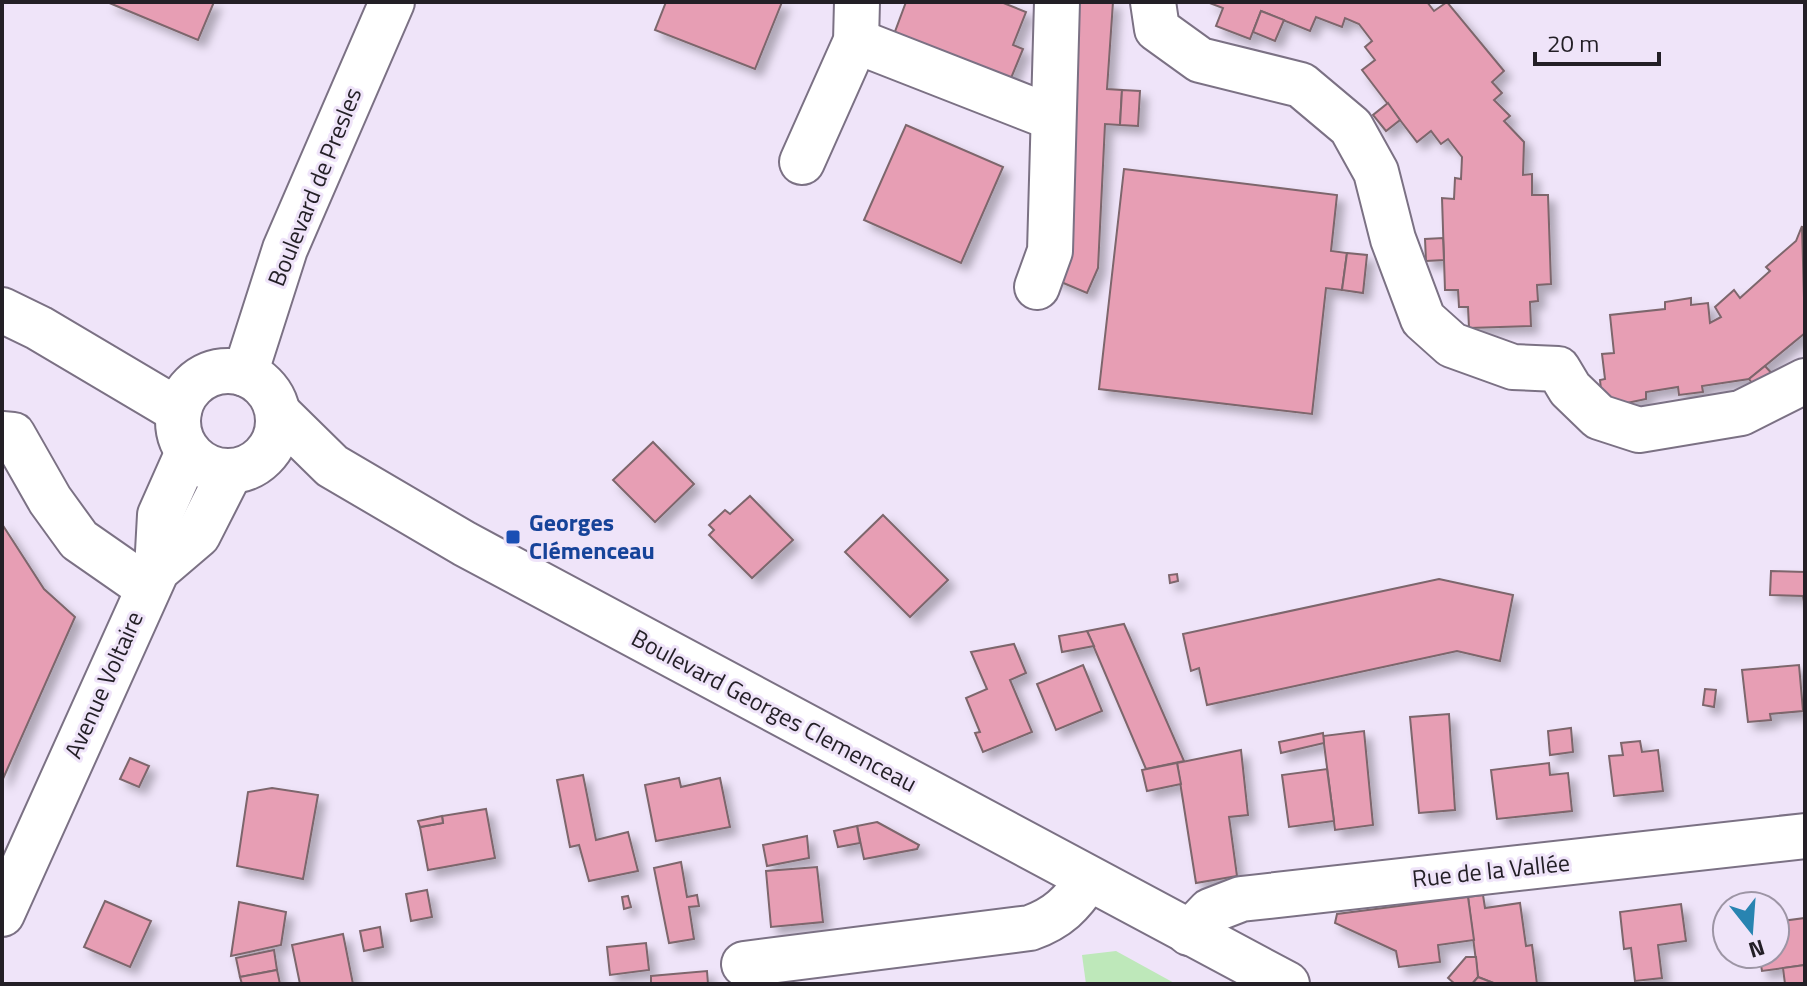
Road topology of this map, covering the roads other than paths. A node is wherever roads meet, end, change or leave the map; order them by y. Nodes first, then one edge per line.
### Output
1 (392, 2) edge
2 (1057, 2) edge
3 (1153, 2) edge
4 (856, 21) edge
5 (1053, 118) junction
6 (802, 162) dead end
7 (1037, 287) dead end
8 (21, 319) edge
9 (245, 374) junction
10 (1805, 381) edge
11 (278, 413) junction
12 (188, 415) junction
13 (2, 434) edge
14 (245, 466) junction
15 (332, 466) junction
16 (152, 579) junction
17 (1805, 836) edge
18 (1088, 879) junction
19 (2, 914) edge
20 (1189, 933) junction
21 (744, 964) dead end
22 (1287, 984) edge

1 - 9 street, Boulevard de Presles
2 - 5 street
3 - 10 street
4 - 5 street
4 - 6 street
5 - 7 street
8 - 12 street
9 - 11 street
9 - 12 street
11 - 14 street
11 - 15 street, Boulevard Georges Clemenceau
12 - 14 street
12 - 16 street
13 - 16 street
14 - 15 street
14 - 16 street, Avenue Voltaire
15 - 18 street, Boulevard Georges Clemenceau
16 - 19 street, Avenue Voltaire
17 - 20 street, Rue de la Vallée
18 - 20 street, Boulevard Georges Clemenceau
18 - 21 street
20 - 22 street, Boulevard Georges Clemenceau

